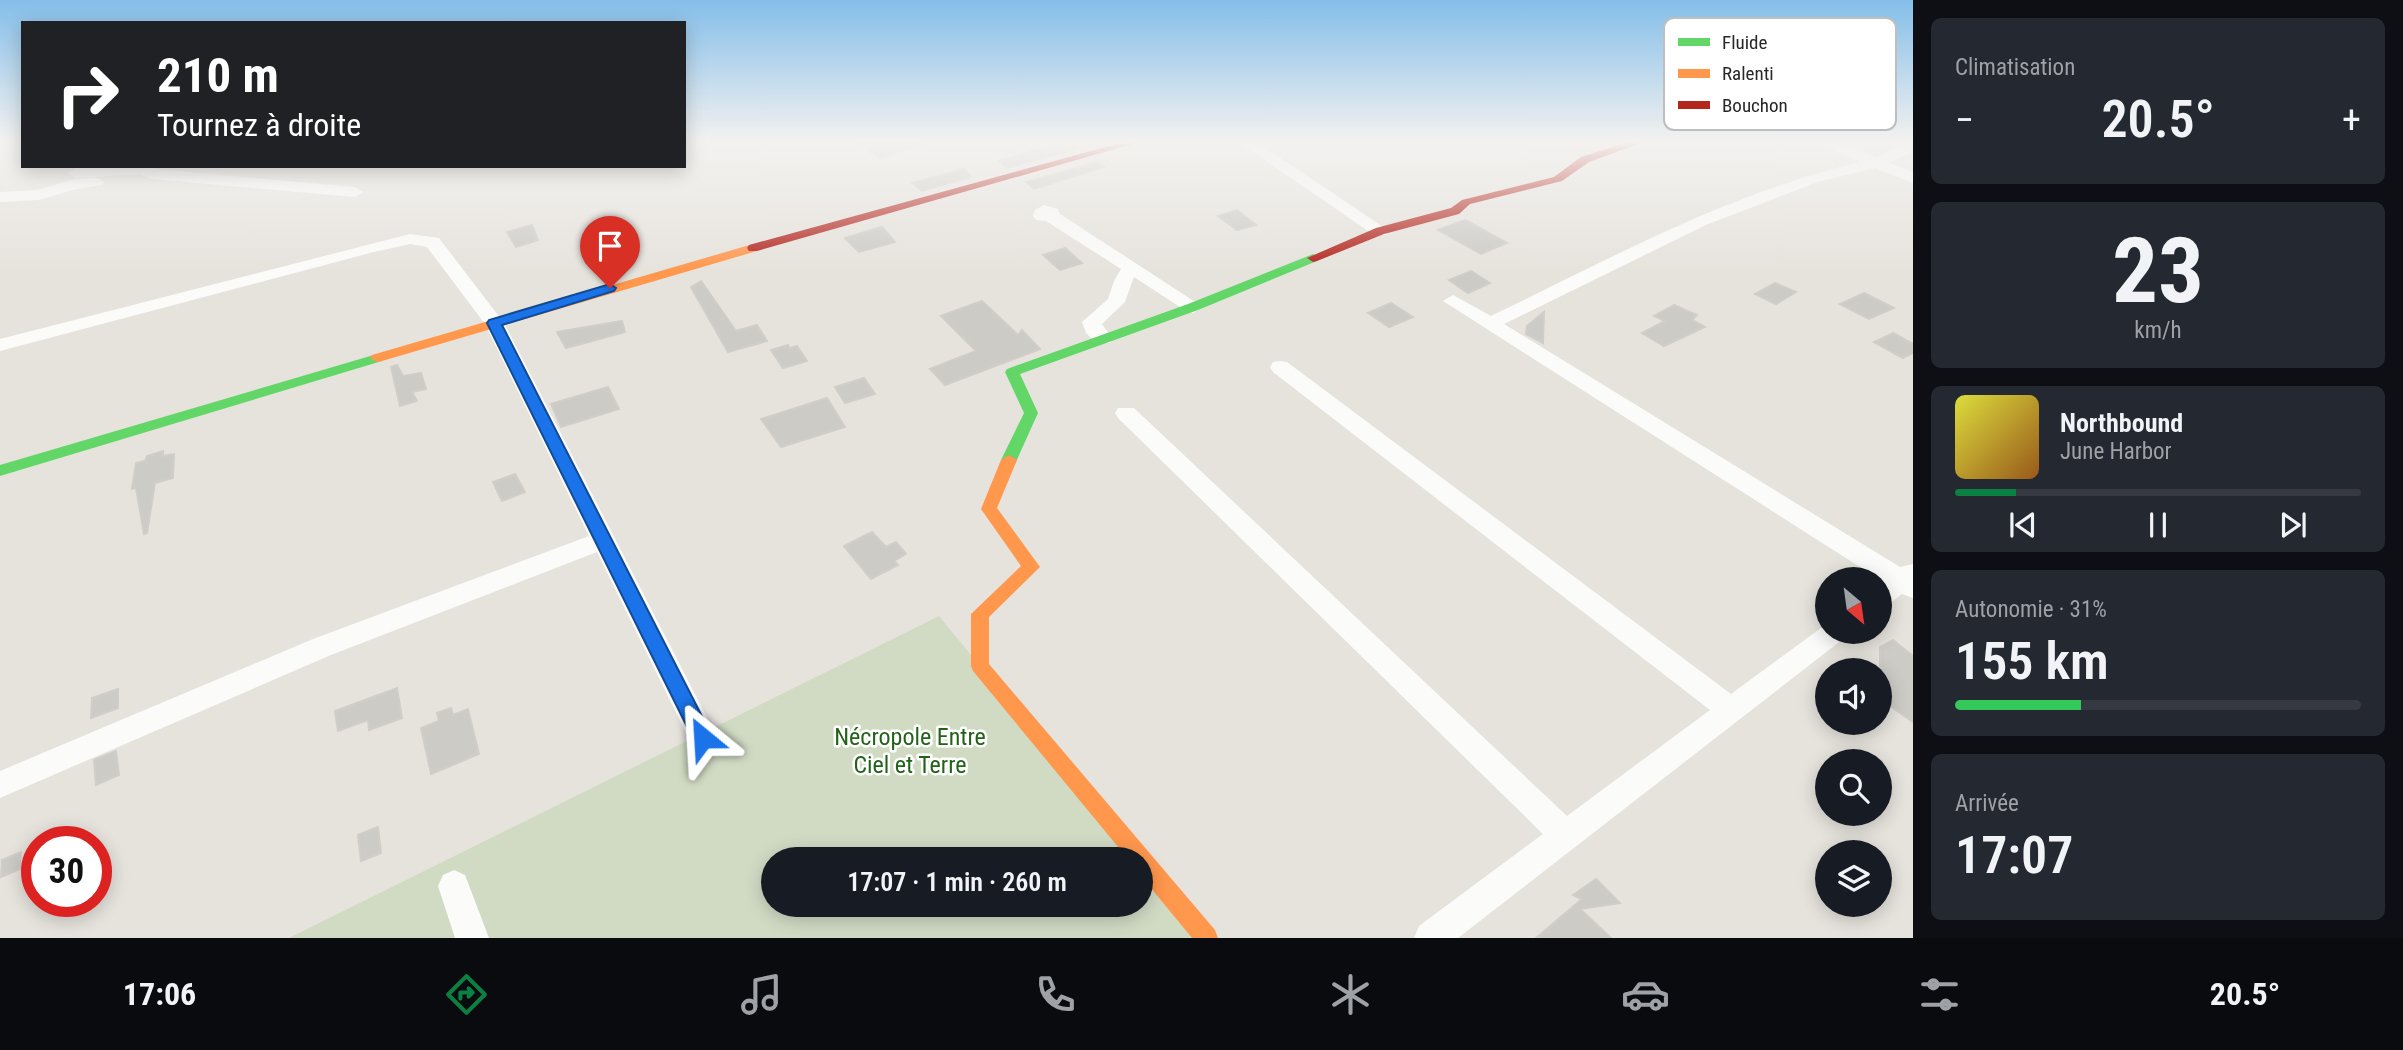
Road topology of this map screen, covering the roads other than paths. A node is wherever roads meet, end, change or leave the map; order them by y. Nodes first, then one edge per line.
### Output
1 (71, 185) edge
2 (273, 185) edge
3 (980, 185) edge
4 (1311, 185) edge
5 (1538, 185) edge
6 (1796, 185) edge
7 (355, 192) dead end
8 (0, 197) edge
9 (1049, 215) dead end
10 (1380, 231) junction
11 (1132, 268) junction
12 (1453, 300) dead end
13 (1193, 307) junction
14 (494, 323) junction
15 (1490, 324) junction
16 (1103, 340) junction
17 (0, 345) edge
18 (1280, 367) dead end
19 (1126, 413) dead end
20 (0, 471) edge
21 (603, 540) junction
22 (1909, 580) edge
23 (1892, 590) edge
24 (1818, 644) edge
25 (1731, 710) junction
26 (703, 738) dead end
27 (0, 785) edge
28 (1566, 836) junction
29 (454, 886) dead end
30 (472, 938) edge
31 (1207, 938) edge
32 (1431, 938) edge

1 - 8 street
2 - 7 street
3 - 14 street
4 - 10 street
5 - 10 street
6 - 15 street
9 - 11 street
10 - 13 street
11 - 13 street
11 - 16 street
12 - 15 street
13 - 16 street
14 - 17 street
14 - 20 street
14 - 21 street
15 - 22 street
16 - 31 street
18 - 25 street
19 - 28 street
21 - 26 street
21 - 27 street
22 - 23 street
24 - 25 street
25 - 28 street
28 - 32 street
29 - 30 street

